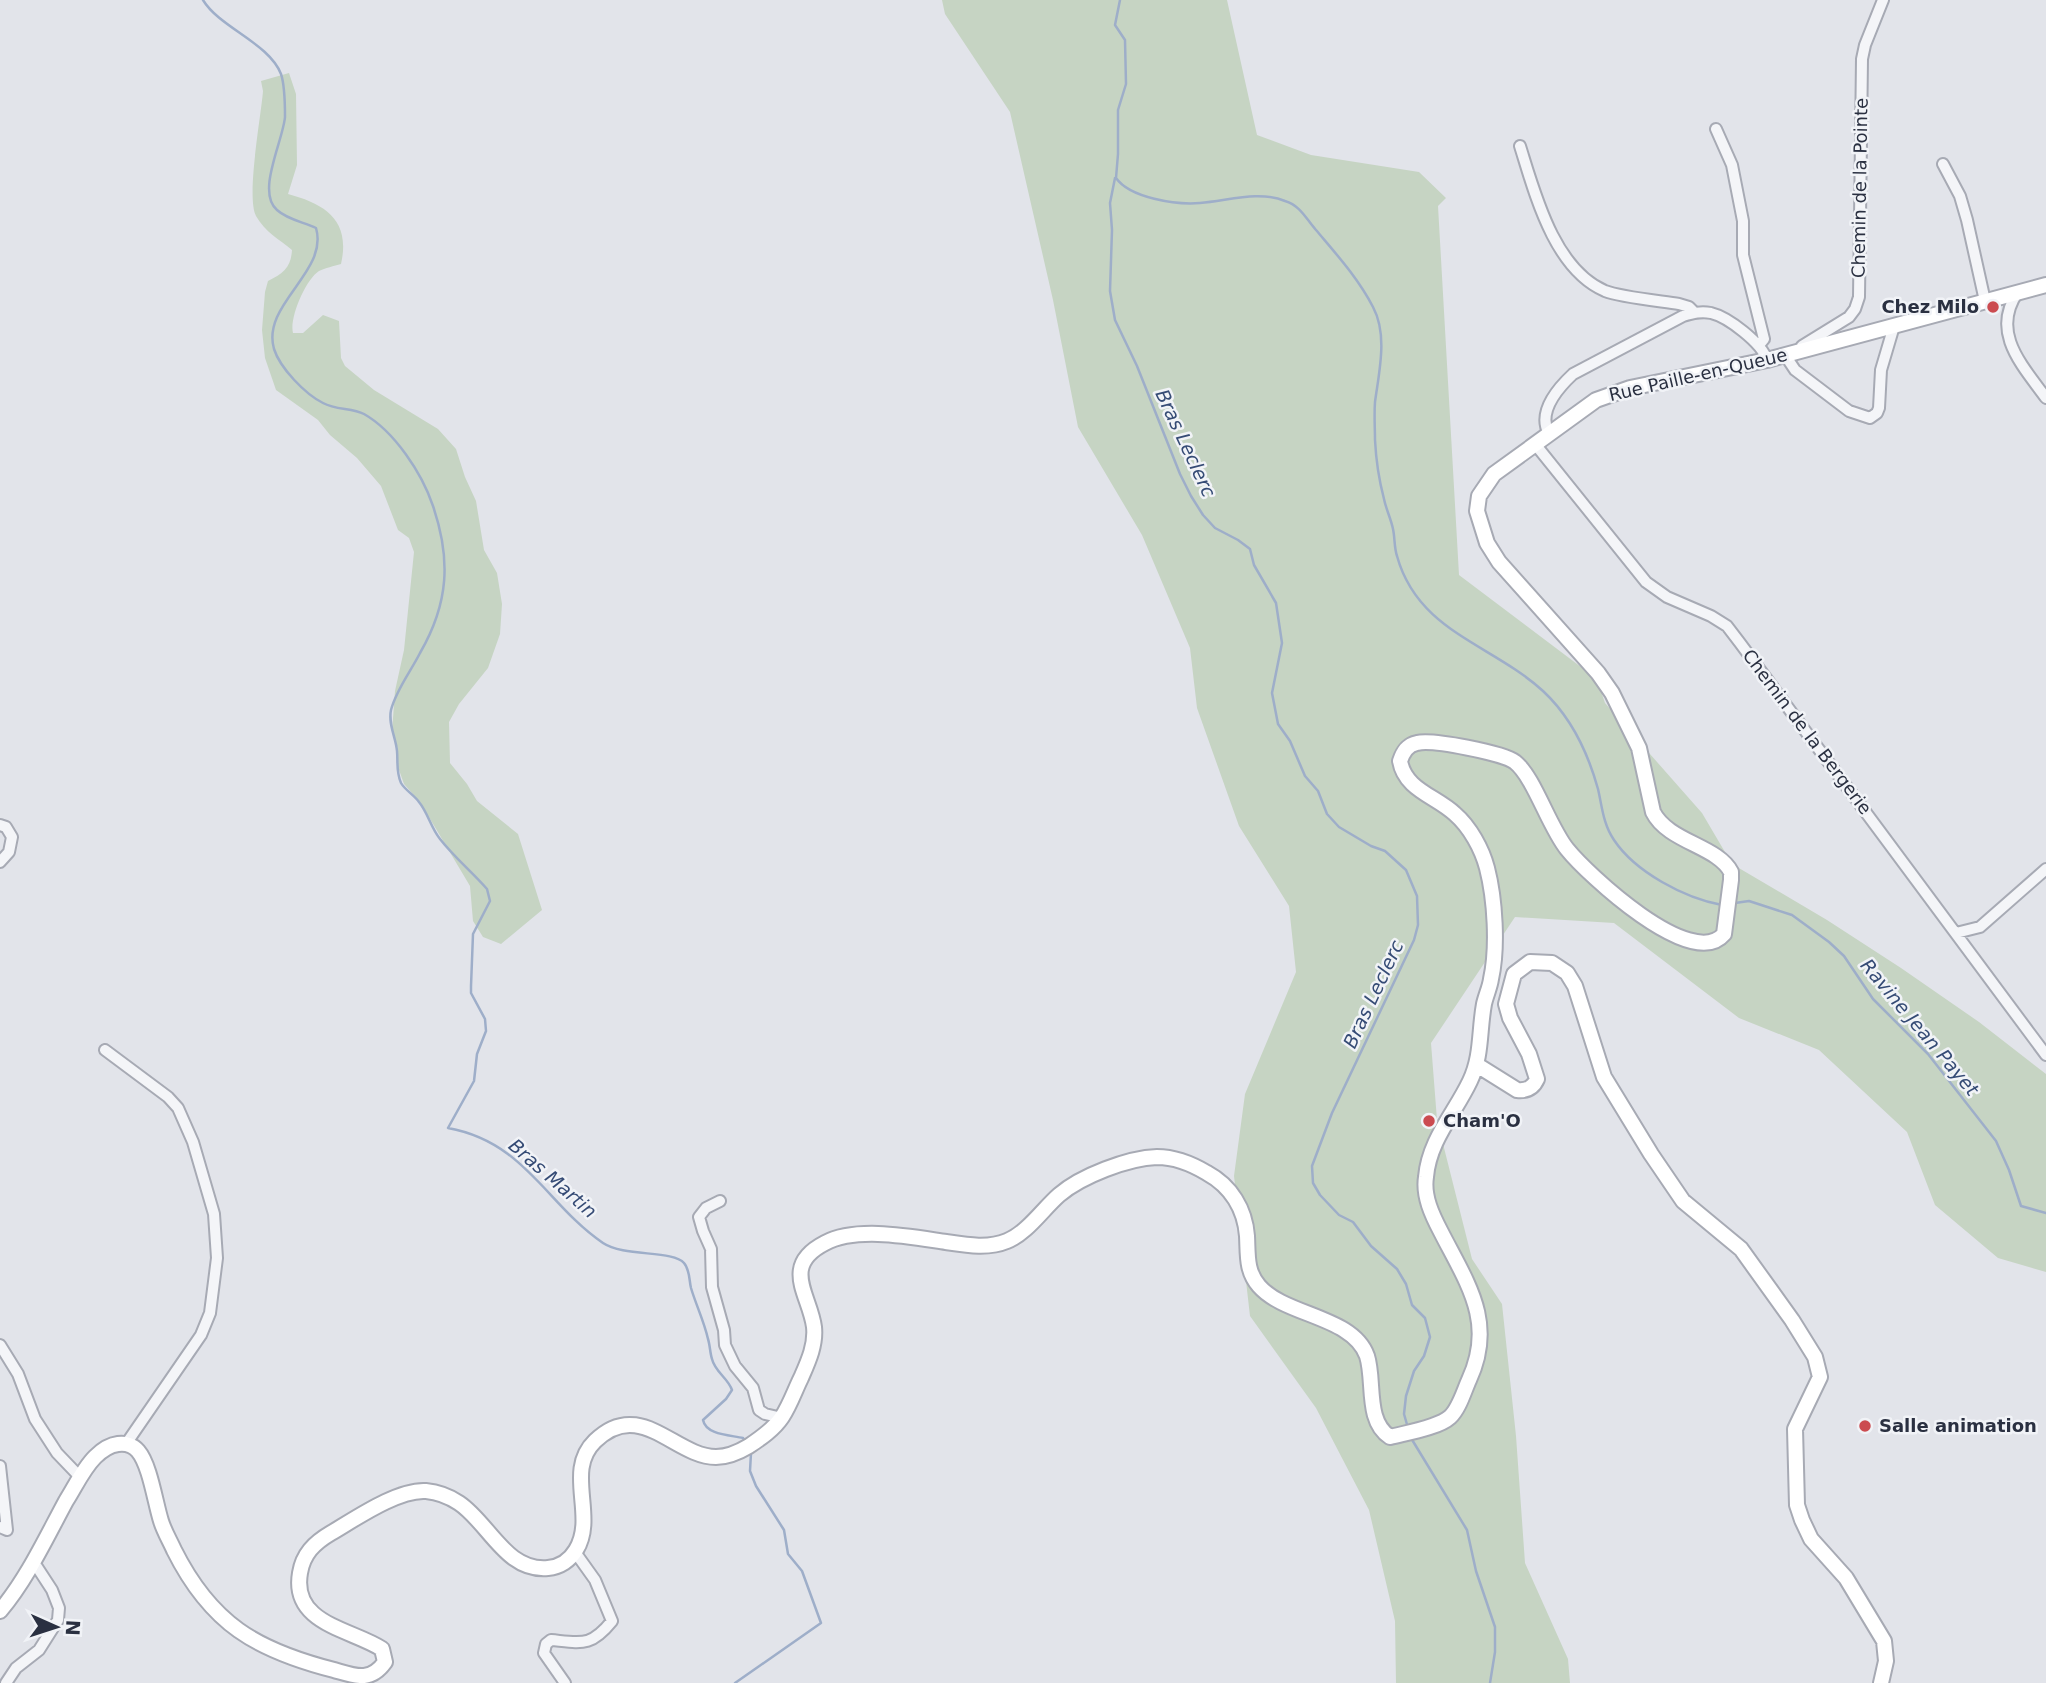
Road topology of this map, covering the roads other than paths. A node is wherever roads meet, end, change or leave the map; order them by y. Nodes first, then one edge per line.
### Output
1 (1883, 0) edge
2 (1716, 129) dead end
3 (1520, 146) dead end
4 (1943, 164) dead end
5 (2046, 285) edge
6 (2018, 292) junction
7 (1984, 301) junction
8 (1695, 312) junction
9 (1894, 326) junction
10 (1759, 345) junction
11 (1802, 351) junction
12 (1786, 355) junction
13 (1767, 360) junction
14 (2046, 398) edge
15 (1549, 434) junction
16 (1535, 444) junction
17 (0, 825) edge
18 (0, 862) edge
19 (2046, 869) edge
20 (1956, 933) junction
21 (104, 1050) dead end
22 (2046, 1055) edge
23 (1477, 1065) junction
24 (720, 1201) dead end
25 (0, 1345) edge
26 (782, 1418) junction
27 (126, 1444) junction
28 (0, 1466) edge
29 (80, 1477) junction
30 (0, 1527) edge
31 (575, 1552) junction
32 (32, 1564) junction
33 (0, 1611) edge
34 (6, 1683) edge
35 (565, 1683) edge
36 (1881, 1683) edge

1 - 11 street, Chemin de la Pointe
2 - 10 street
3 - 8 street
4 - 7 street
5 - 6 main road, Rue Paille-en-Queue
6 - 7 main road, Rue Paille-en-Queue
6 - 14 street
7 - 9 main road, Rue Paille-en-Queue
8 - 10 street
8 - 15 street
9 - 11 main road, Rue Paille-en-Queue
9 - 12 street
10 - 13 street
11 - 12 main road, Rue Paille-en-Queue
12 - 13 main road, Rue Paille-en-Queue
13 - 15 main road, Rue Paille-en-Queue
15 - 16 main road, Rue Paille-en-Queue
16 - 20 street, Chemin de la Bergerie
16 - 23 main road, Rue Paille-en-Queue
17 - 18 street
19 - 20 street
20 - 22 street, Chemin de la Bergerie
21 - 27 street
23 - 26 main road
23 - 36 main road
24 - 26 street
25 - 29 street
26 - 31 main road
27 - 29 main road
27 - 31 main road
28 - 30 street
29 - 32 main road
31 - 35 street
32 - 33 main road
32 - 34 street

